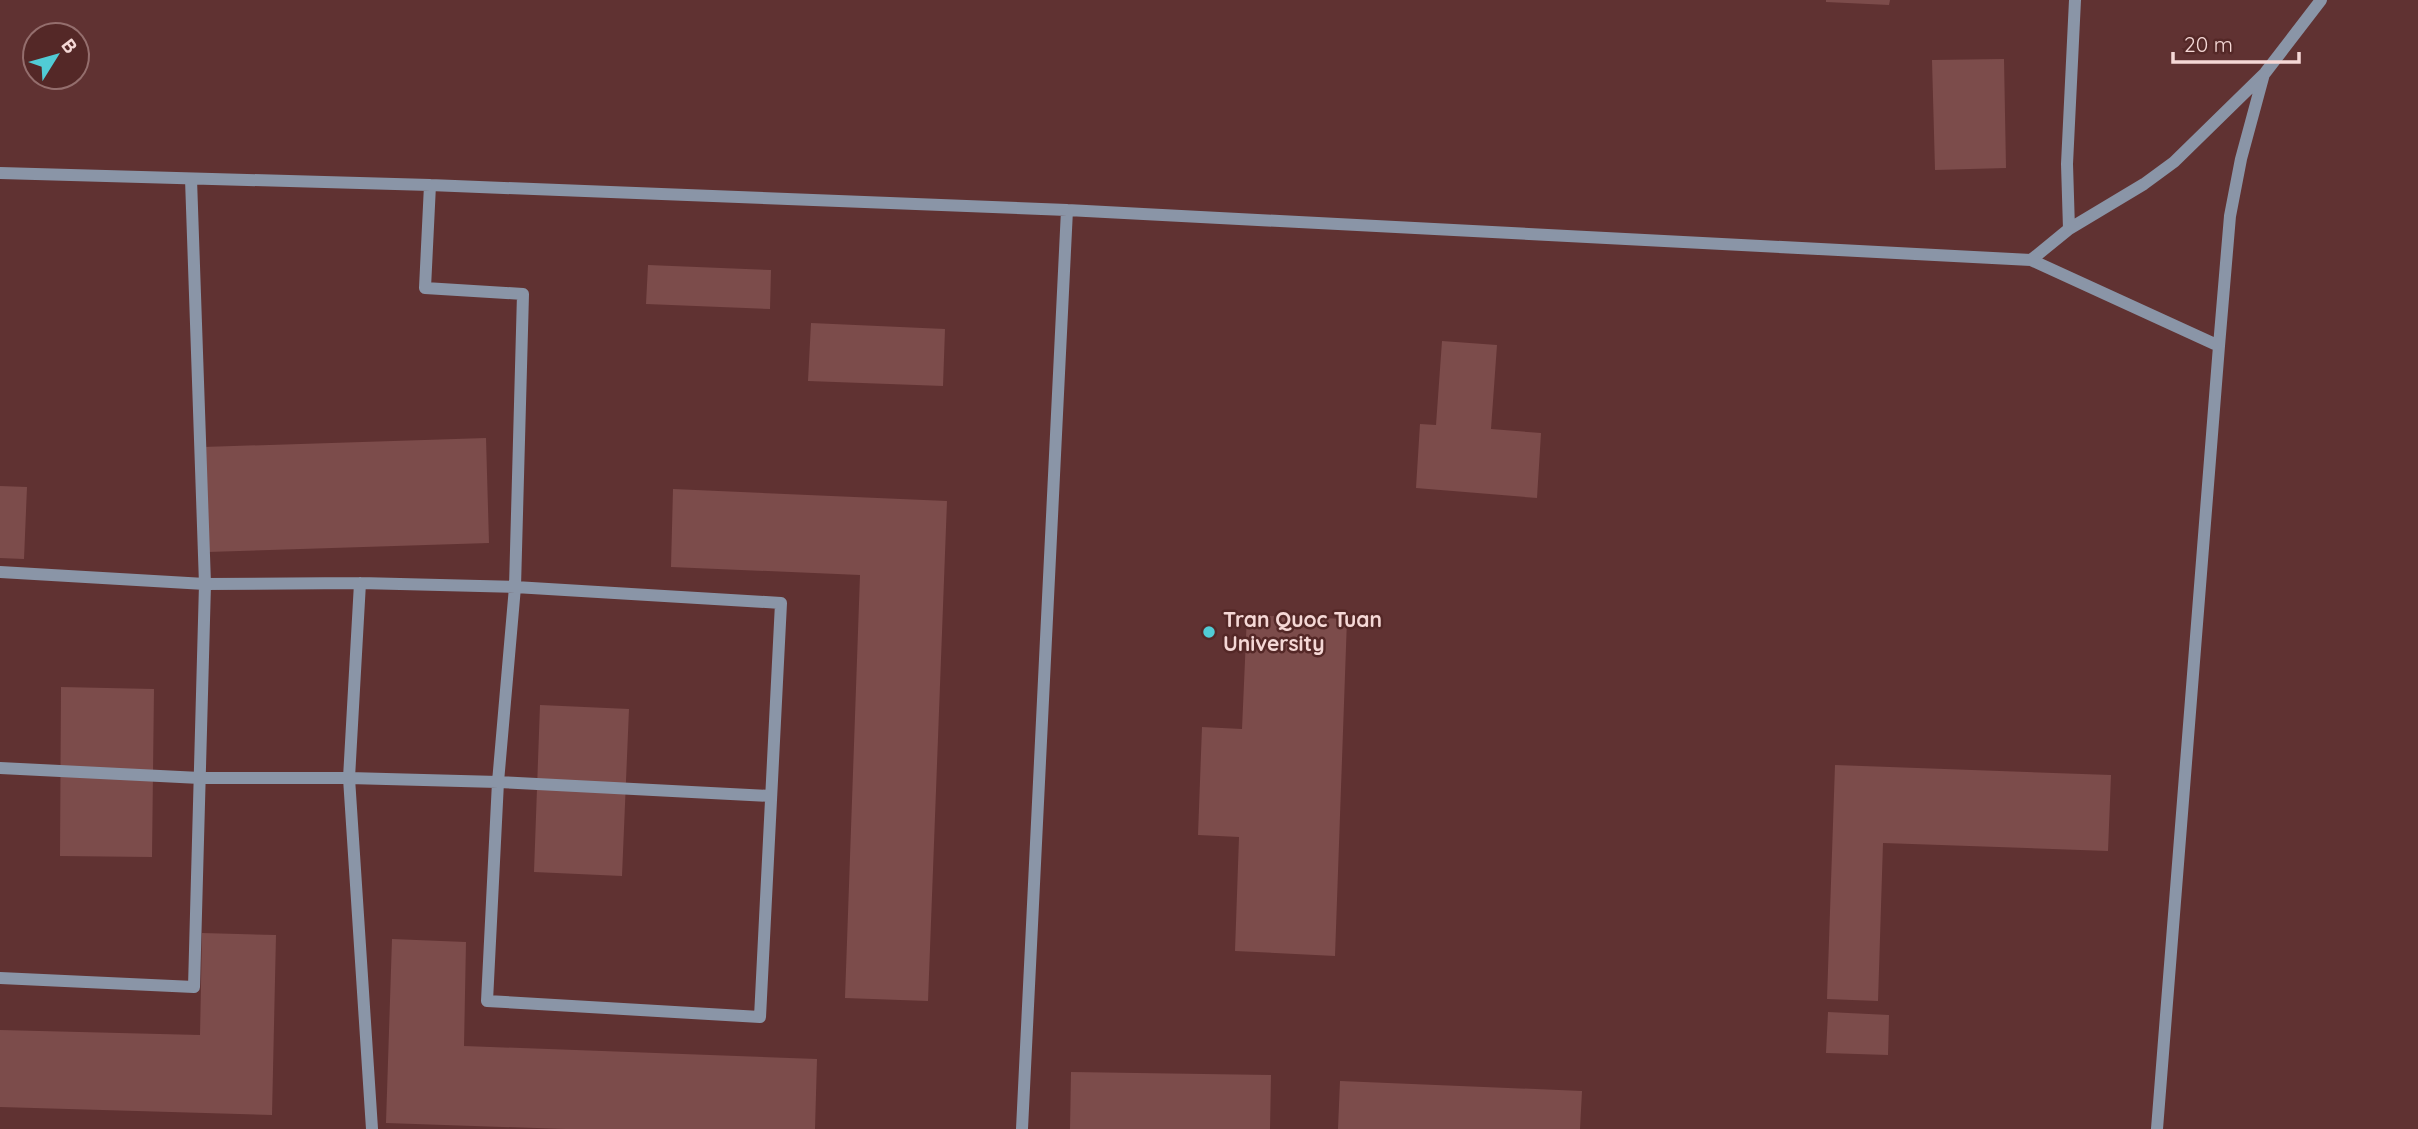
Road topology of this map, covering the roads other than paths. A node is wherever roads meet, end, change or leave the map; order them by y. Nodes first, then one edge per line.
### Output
1 (2075, 0) edge
2 (2321, 0) edge
3 (2265, 73) junction
4 (0, 173) edge
5 (191, 179) junction
6 (430, 185) junction
7 (1067, 210) junction
8 (2069, 229) junction
9 (2031, 260) junction
10 (2219, 346) junction
11 (0, 572) edge
12 (205, 583) junction
13 (360, 583) junction
14 (515, 587) junction
15 (0, 768) edge
16 (200, 778) junction
17 (349, 778) junction
18 (498, 782) junction
19 (771, 796) junction
20 (0, 978) edge
21 (372, 1129) edge
22 (1022, 1129) edge
23 (2157, 1129) edge

1 - 8 lane
2 - 3 lane
3 - 8 lane
3 - 10 lane
4 - 5 lane
5 - 6 lane
5 - 12 lane
6 - 7 lane
6 - 14 lane
7 - 9 lane
7 - 22 lane
8 - 9 lane
9 - 10 lane
10 - 23 lane
11 - 12 lane
12 - 13 lane
12 - 16 lane
13 - 14 lane
13 - 17 lane
14 - 18 lane
14 - 19 lane
15 - 16 lane
16 - 17 lane
16 - 20 lane
17 - 18 lane
17 - 21 lane
18 - 19 lane
18 - 19 lane

